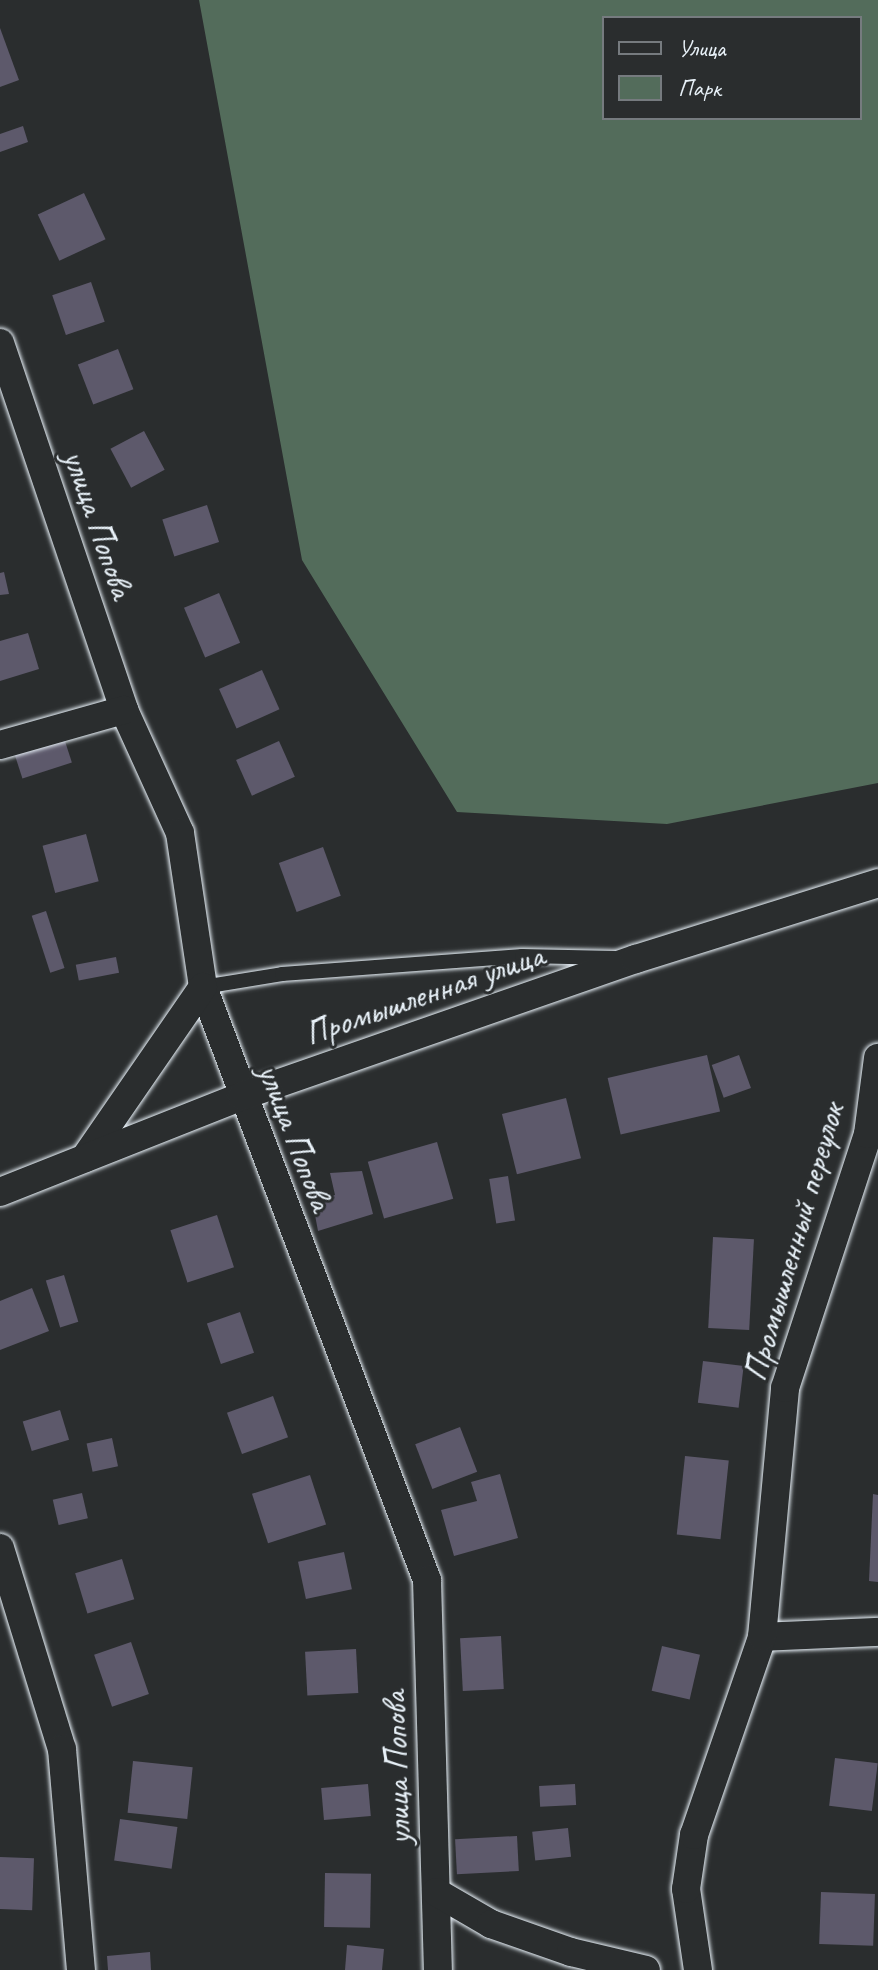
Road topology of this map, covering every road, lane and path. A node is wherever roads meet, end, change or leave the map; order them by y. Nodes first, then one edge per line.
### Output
1 (0, 343) edge
2 (124, 710) junction
3 (0, 745) edge
4 (878, 883) edge
5 (636, 959) junction
6 (203, 987) junction
7 (878, 1058) edge
8 (242, 1096) junction
9 (85, 1158) junction
10 (0, 1192) edge
11 (0, 1548) edge
12 (878, 1632) edge
13 (762, 1637) junction
14 (436, 1892) junction
15 (81, 1970) edge
16 (438, 1970) edge
17 (646, 1970) edge
18 (698, 1970) edge

1 - 2 street, улица Попова
2 - 3 street
2 - 6 street, улица Попова
4 - 5 street, Промышленная улица
5 - 6 lane
5 - 8 street, Промышленная улица
6 - 8 street, улица Попова
6 - 9 street
7 - 13 street, Промышленный переулок
8 - 9 street, Промышленная улица
8 - 14 street, улица Попова
9 - 10 street, Промышленная улица
11 - 15 street
12 - 13 street
13 - 18 street, Промышленный переулок
14 - 16 street, улица Попова
14 - 17 street

